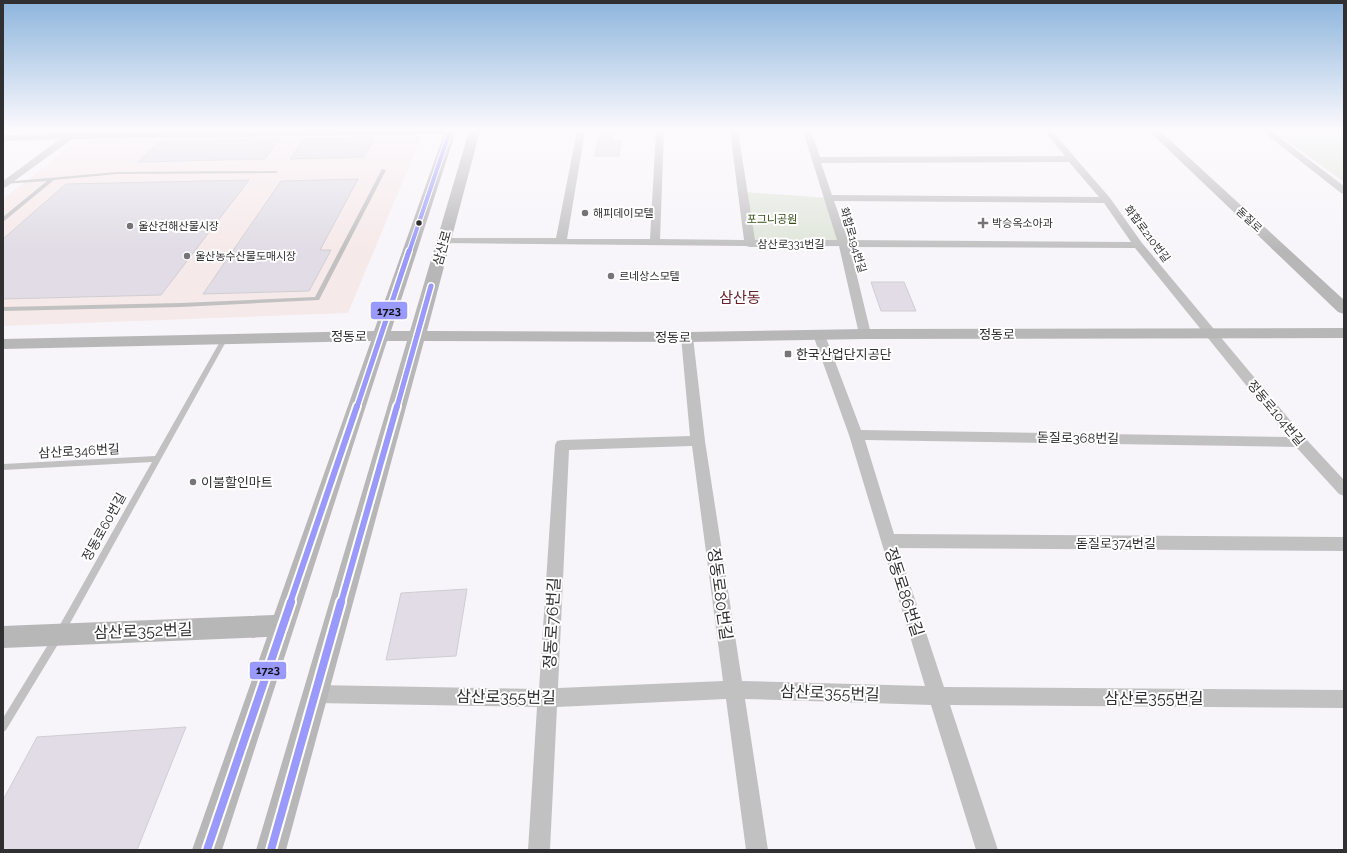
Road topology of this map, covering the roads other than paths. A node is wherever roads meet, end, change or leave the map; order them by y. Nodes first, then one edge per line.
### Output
1 (384, 170) dead end
2 (21, 171) edge
3 (436, 171) edge
4 (464, 171) edge
5 (574, 171) edge
6 (659, 171) edge
7 (740, 171) edge
8 (820, 171) edge
9 (1081, 171) edge
10 (1197, 171) edge
11 (1318, 171) edge
12 (275, 172) dead end
13 (52, 179) junction
14 (4, 183) edge
15 (1344, 191) edge
16 (828, 198) junction
17 (1107, 200) junction
18 (3, 220) edge
19 (444, 242) junction
20 (561, 242) junction
21 (656, 243) junction
22 (750, 244) junction
23 (844, 244) junction
24 (1138, 245) junction
25 (3, 309) edge
26 (1344, 309) edge
27 (1344, 333) edge
28 (864, 334) junction
29 (1211, 334) junction
30 (819, 335) junction
31 (380, 336) junction
32 (417, 336) junction
33 (687, 337) junction
34 (225, 338) junction
35 (3, 344) edge
36 (856, 435) junction
37 (698, 441) junction
38 (1300, 442) junction
39 (156, 460) junction
40 (3, 467) edge
41 (1344, 490) edge
42 (888, 541) junction
43 (1344, 544) edge
44 (282, 626) junction
45 (60, 633) junction
46 (3, 637) edge
47 (734, 690) junction
48 (316, 694) junction
49 (938, 696) junction
50 (548, 698) junction
51 (1344, 699) edge
52 (3, 727) edge
53 (207, 850) edge
54 (271, 850) edge
55 (539, 850) edge
56 (757, 850) edge
57 (987, 850) edge

1 - 25 lane
2 - 14 street
3 - 31 main road
4 - 19 main road, 삼산로
5 - 20 street
6 - 21 street
7 - 22 street
8 - 16 street, 화합로194번길
9 - 17 street, 화합로210번길
10 - 26 main road, 돋질로
11 - 15 street
12 - 13 lane
13 - 14 lane
13 - 18 lane
16 - 17 street
16 - 23 street, 화합로194번길
17 - 24 street, 화합로210번길
19 - 20 street, 삼산로331번길
19 - 32 main road, 삼산로
20 - 21 street, 삼산로331번길
21 - 22 street, 삼산로331번길
22 - 23 street, 삼산로331번길
23 - 24 street, 삼산로331번길
23 - 28 street, 화합로194번길
24 - 29 street, 화합로210번길
27 - 29 main road, 정동로
28 - 29 main road, 정동로
28 - 30 main road, 정동로
29 - 38 street, 정동로104번길
30 - 33 main road, 정동로
30 - 36 street, 정동로86번길
31 - 32 main road, 정동로
31 - 34 main road, 정동로
31 - 44 main road
32 - 33 main road, 정동로
32 - 48 main road, 삼산로
33 - 37 street, 정동로80번길
34 - 35 main road, 정동로
34 - 39 lane, 정동로60번길
36 - 38 street, 돋질로368번길
36 - 42 street, 정동로86번길
37 - 47 street, 정동로80번길
37 - 50 street, 정동로76번길
38 - 41 street, 정동로104번길
39 - 40 lane, 삼산로346번길
39 - 45 lane, 정동로60번길
42 - 43 street, 돋질로374번길
42 - 49 street, 정동로86번길
44 - 45 main road, 삼산로352번길
44 - 53 main road
45 - 46 main road, 삼산로352번길
45 - 52 lane, 정동로60번길
47 - 49 street, 삼산로355번길
47 - 50 street, 삼산로355번길
47 - 56 street, 정동로80번길
48 - 50 street, 삼산로355번길
48 - 54 main road, 삼산로
49 - 51 street, 삼산로355번길
49 - 57 street, 정동로86번길
50 - 55 street, 정동로76번길

